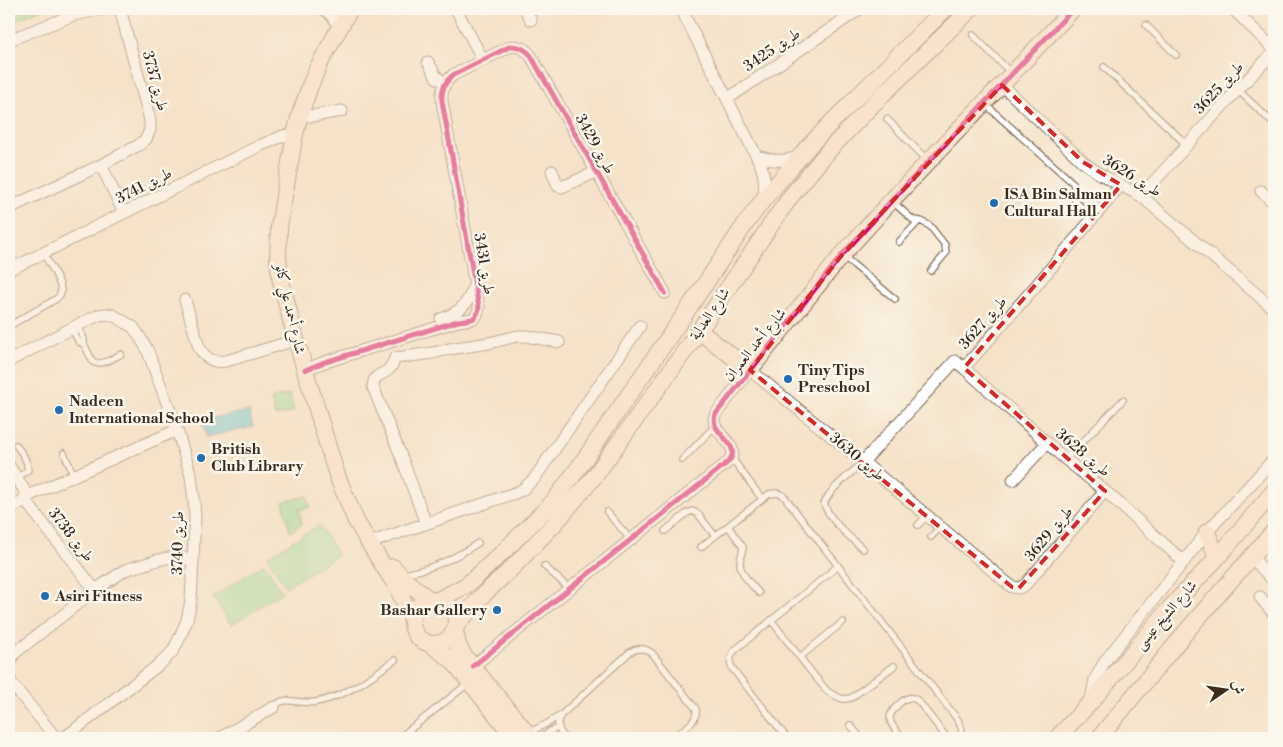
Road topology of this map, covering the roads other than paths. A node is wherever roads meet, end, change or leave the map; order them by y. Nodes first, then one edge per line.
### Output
1 (103, 9) edge
2 (120, 9) edge
3 (323, 9) edge
4 (456, 9) edge
5 (525, 9) edge
6 (681, 9) edge
7 (860, 9) edge
8 (945, 9) edge
9 (971, 9) edge
10 (1073, 9) edge
11 (1233, 9) edge
12 (350, 10) edge
13 (73, 12) edge
14 (531, 20) dead end
15 (1146, 24) dead end
16 (340, 29) junction
17 (973, 35) dead end
18 (9, 40) edge
19 (1274, 50) edge
20 (1176, 54) dead end
21 (483, 60) junction
22 (428, 62) dead end
23 (1104, 67) dead end
24 (1007, 80) junction
25 (446, 82) junction
26 (1238, 90) junction
27 (727, 98) junction
28 (984, 102) junction
29 (342, 111) dead end
30 (300, 115) junction
31 (887, 119) dead end
32 (1274, 124) edge
33 (295, 134) junction
34 (1187, 146) junction
35 (757, 156) junction
36 (800, 157) junction
37 (929, 161) junction
38 (101, 165) junction
39 (552, 171) dead end
40 (596, 172) junction
41 (1121, 186) junction
42 (1262, 191) dead end
43 (1141, 196) junction
44 (763, 200) junction
45 (891, 201) junction
46 (1274, 204) edge
47 (9, 208) edge
48 (124, 213) junction
49 (1095, 216) junction
50 (918, 222) junction
51 (899, 242) dead end
52 (44, 253) junction
53 (842, 255) junction
54 (9, 270) edge
55 (931, 271) dead end
56 (665, 293) dead end
57 (895, 299) dead end
58 (185, 300) dead end
59 (1274, 307) edge
60 (9, 326) edge
61 (74, 326) junction
62 (640, 326) dead end
63 (699, 330) junction
64 (388, 339) junction
65 (296, 340) junction
66 (558, 342) dead end
67 (121, 354) dead end
68 (395, 358) junction
69 (9, 361) edge
70 (303, 365) junction
71 (964, 368) junction
72 (750, 370) junction
73 (1122, 400) dead end
74 (715, 426) junction
75 (177, 430) junction
76 (1047, 443) junction
77 (16, 445) dead end
78 (64, 453) dead end
79 (732, 458) junction
80 (1064, 458) junction
81 (1274, 459) edge
82 (682, 460) dead end
83 (863, 462) junction
84 (9, 466) edge
85 (74, 476) junction
86 (17, 478) junction
87 (1013, 480) dead end
88 (1104, 491) junction
89 (1274, 491) edge
90 (26, 498) junction
91 (762, 499) junction
92 (9, 511) edge
93 (606, 512) dead end
94 (927, 516) junction
95 (426, 524) junction
96 (918, 525) dead end
97 (728, 526) junction
98 (940, 526) junction
99 (665, 531) dead end
100 (1274, 531) edge
101 (1206, 532) junction
102 (715, 536) junction
103 (932, 537) dead end
104 (631, 540) junction
105 (478, 543) dead end
106 (370, 545) junction
107 (701, 548) dead end
108 (863, 549) dead end
109 (1252, 557) junction
110 (1217, 558) junction
111 (193, 560) junction
112 (1184, 562) junction
113 (544, 566) dead end
114 (838, 566) junction
115 (399, 574) junction
116 (1274, 582) edge
117 (1012, 587) joint
118 (570, 588) junction
119 (95, 590) junction
120 (759, 593) dead end
121 (1260, 597) dead end
122 (434, 600) junction
123 (1274, 614) edge
124 (412, 619) junction
125 (771, 620) junction
126 (844, 622) dead end
127 (455, 628) junction
128 (430, 644) junction
129 (800, 657) junction
130 (395, 660) dead end
131 (9, 665) edge
132 (894, 666) dead end
133 (472, 674) junction
134 (9, 678) edge
135 (1090, 703) junction
136 (274, 707) joint
137 (561, 715) junction
138 (850, 725) dead end
139 (558, 728) junction
140 (529, 737) edge
141 (56, 738) edge
142 (64, 738) edge
143 (220, 738) edge
144 (400, 738) edge
145 (565, 738) edge
146 (672, 738) edge
147 (787, 738) edge
148 (861, 738) edge
149 (902, 738) edge
150 (947, 738) edge
151 (961, 738) edge
152 (1057, 738) edge
153 (1099, 738) edge

1 - 13 street
2 - 38 street, طريق 3737
3 - 16 street
4 - 21 street
5 - 14 street
6 - 27 street
7 - 27 street, طريق 3425
8 - 36 main road, شارع العدلية
9 - 63 main road, شارع العدلية
10 - 24 main road, شارع أحمد العمران
11 - 19 street
12 - 16 main road, شارع أحمد علي كانو
13 - 18 street
15 - 20 lane
16 - 30 main road, شارع أحمد علي كانو
17 - 24 lane
19 - 26 street, طريق 3625
21 - 25 street
21 - 40 street, طريق 3429
22 - 25 street
23 - 34 lane
24 - 28 main road, شارع أحمد العمران
24 - 41 street, طريق 3626
25 - 64 street, طريق 3431
26 - 32 lane
26 - 34 street, طريق 3625
27 - 35 street
28 - 37 main road, شارع أحمد العمران
28 - 49 lane
29 - 30 street
30 - 33 main road, شارع أحمد علي كانو
31 - 37 lane
33 - 48 street, طريق 3741
33 - 65 main road, شارع أحمد علي كانو
34 - 43 street, طريق 3625
35 - 36 street
35 - 44 street
36 - 44 main road, شارع العدلية
37 - 45 main road, شارع أحمد العمران
38 - 47 street, طريق 3737
38 - 48 street
39 - 40 street
40 - 56 street, طريق 3429
41 - 43 street, طريق 3626
41 - 49 street, طريق 3627
42 - 46 street
43 - 59 street, طريق 3626
44 - 122 main road, شارع العدلية
45 - 50 lane
45 - 53 main road, شارع أحمد العمران
48 - 52 street, طريق 3741
49 - 71 street, طريق 3627
50 - 51 lane
50 - 55 lane
52 - 54 street, طريق 3741
52 - 60 lane
53 - 57 lane
53 - 72 main road, شارع أحمد العمران
58 - 65 street
61 - 67 lane
61 - 69 street
61 - 75 street, طريق 3740
62 - 95 street
63 - 72 main road, طريق 3630
63 - 127 main road, شارع العدلية
64 - 68 street
64 - 70 street, طريق 3431
65 - 70 main road, شارع أحمد علي كانو
66 - 68 street
68 - 95 street
70 - 106 main road, شارع أحمد علي كانو
71 - 76 street, طريق 3628
71 - 83 street, طريق 3627
72 - 74 street, شارع أحمد العمران
72 - 83 street, طريق 3630
73 - 80 lane
74 - 79 street
74 - 82 lane
75 - 85 street
75 - 111 street, طريق 3740
76 - 80 street, طريق 3628
76 - 87 street
77 - 86 lane
78 - 85 lane
79 - 91 lane
79 - 104 street
80 - 88 street, طريق 3628
81 - 101 street
83 - 94 street, طريق 3630
83 - 108 lane
84 - 86 street
85 - 90 street
86 - 90 street
88 - 112 street, طريق 3628
88 - 117 street, طريق 3629
89 - 110 main road, شارع الشيخ عيسى
90 - 92 street
90 - 119 street, طريق 3738
91 - 97 lane
91 - 114 lane
93 - 104 lane
94 - 96 lane
94 - 98 street, طريق 3630
95 - 106 street
97 - 102 lane
97 - 120 lane
98 - 103 lane
98 - 117 street, طريق 3630
99 - 102 lane
100 - 109 main road, شارع الشيخ عيسى
101 - 110 main road
101 - 112 street
102 - 107 lane
104 - 118 street
105 - 115 lane
106 - 115 main road, شارع أحمد علي كانو
106 - 124 main road, شارع أحمد علي كانو
109 - 116 street
109 - 153 main road, شارع الشيخ عيسى
110 - 135 main road, شارع الشيخ عيسى
111 - 119 street
111 - 142 street, طريق 3740
112 - 135 street
113 - 118 lane
114 - 125 lane
114 - 151 lane
115 - 122 main road, شارع أحمد علي كانو
118 - 133 street
119 - 131 street
121 - 123 street
122 - 124 main road
122 - 127 main road
124 - 128 main road
125 - 129 lane
125 - 147 lane
126 - 129 lane
127 - 128 main road
127 - 133 main road
128 - 133 main road
129 - 132 lane
130 - 136 lane
133 - 140 main road
133 - 144 lane
134 - 141 street
135 - 152 main road, شارع الشيخ عيسى
136 - 143 street
137 - 139 lane
137 - 140 lane
137 - 146 lane
138 - 148 lane
139 - 140 lane
139 - 145 lane
149 - 150 lane

